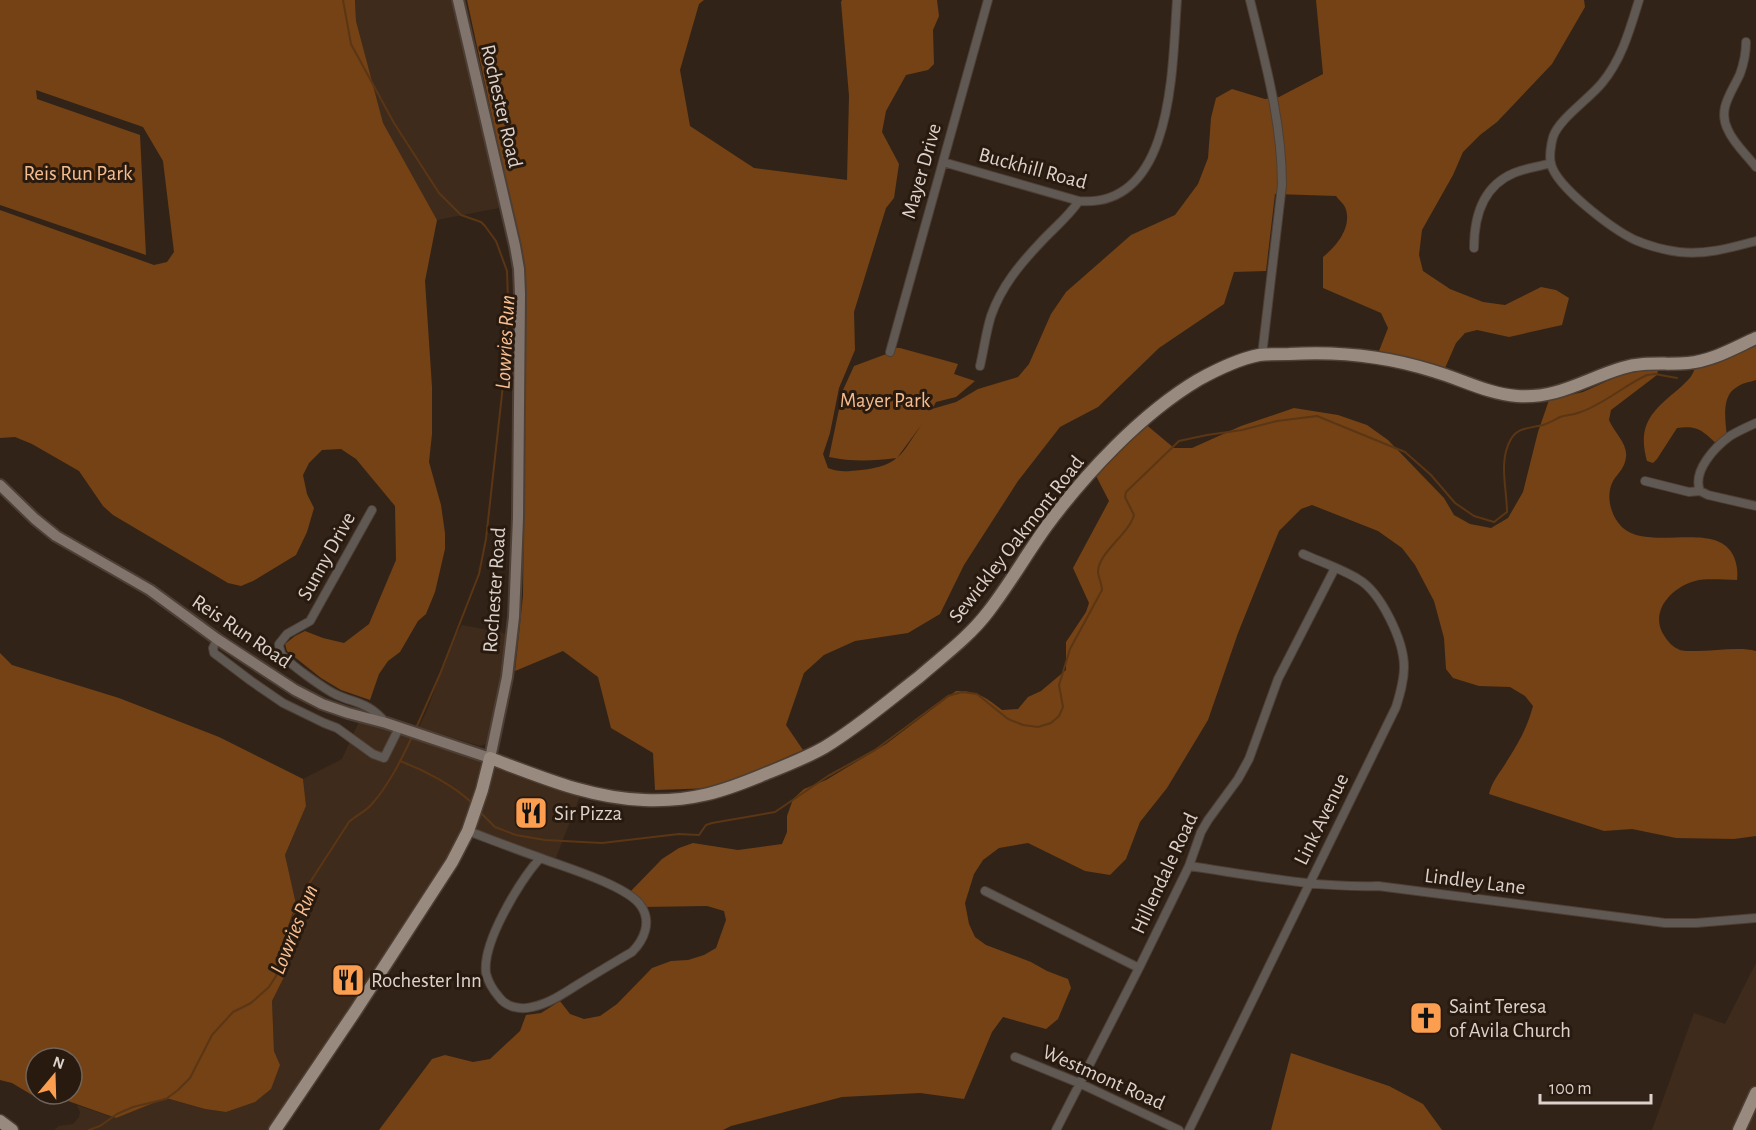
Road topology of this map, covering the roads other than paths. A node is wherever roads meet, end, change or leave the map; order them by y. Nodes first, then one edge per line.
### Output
1 (458, 0) edge
2 (988, 0) edge
3 (1176, 0) edge
4 (1250, 0) edge
5 (1639, 0) edge
6 (1746, 42) dead end
7 (943, 162) junction
8 (1551, 163) junction
9 (1756, 167) edge
10 (1079, 201) junction
11 (1756, 241) edge
12 (1474, 248) dead end
13 (1756, 338) edge
14 (890, 352) dead end
15 (1262, 355) junction
16 (980, 366) dead end
17 (1756, 423) edge
18 (1645, 481) dead end
19 (0, 485) edge
20 (1700, 491) junction
21 (1756, 506) edge
22 (372, 510) dead end
23 (1304, 554) dead end
24 (1335, 568) junction
25 (217, 639) junction
26 (386, 723) junction
27 (399, 728) junction
28 (490, 758) junction
29 (468, 831) junction
30 (540, 858) junction
31 (1189, 866) junction
32 (1310, 883) junction
33 (985, 891) dead end
34 (1756, 918) edge
35 (1139, 968) junction
36 (1015, 1057) dead end
37 (1078, 1083) junction
38 (1756, 1093) edge
39 (287, 1111) junction
40 (0, 1121) edge
41 (12, 1130) edge
42 (275, 1130) edge
43 (280, 1130) edge
44 (1056, 1130) edge
45 (1179, 1130) edge
46 (1189, 1130) edge
47 (1739, 1130) edge

1 - 28 street, Rochester Road
2 - 7 street, Mayer Drive
3 - 10 street, Buckhill Road
4 - 15 street
5 - 8 street
6 - 9 street
7 - 10 street, Buckhill Road
7 - 14 street, Mayer Drive
8 - 11 street
8 - 12 street
10 - 16 street
13 - 15 main road, Sewickley Oakmont Road
15 - 28 main road, Sewickley Oakmont Road
17 - 20 street
18 - 20 street
19 - 25 street, Reis Run Road
20 - 21 street
22 - 26 street, Sunny Drive
23 - 24 street, Link Avenue
24 - 31 street, Hillendale Road
24 - 32 street, Link Avenue
25 - 26 street, Reis Run Road
25 - 27 street
26 - 27 street, Reis Run Road
27 - 28 street, Reis Run Road
28 - 29 main road, Rochester Road
29 - 30 street
29 - 39 main road, Rochester Road
30 - 30 street
31 - 32 street, Lindley Lane
31 - 35 street, Hillendale Road
32 - 34 street, Lindley Lane
32 - 46 street, Link Avenue
33 - 35 street
35 - 37 street, Hillendale Road
36 - 37 street, Westmont Road
37 - 44 street, Hillendale Road
37 - 45 street, Westmont Road
38 - 47 main road
39 - 42 main road
39 - 43 street, Rochester Road
40 - 41 main road

